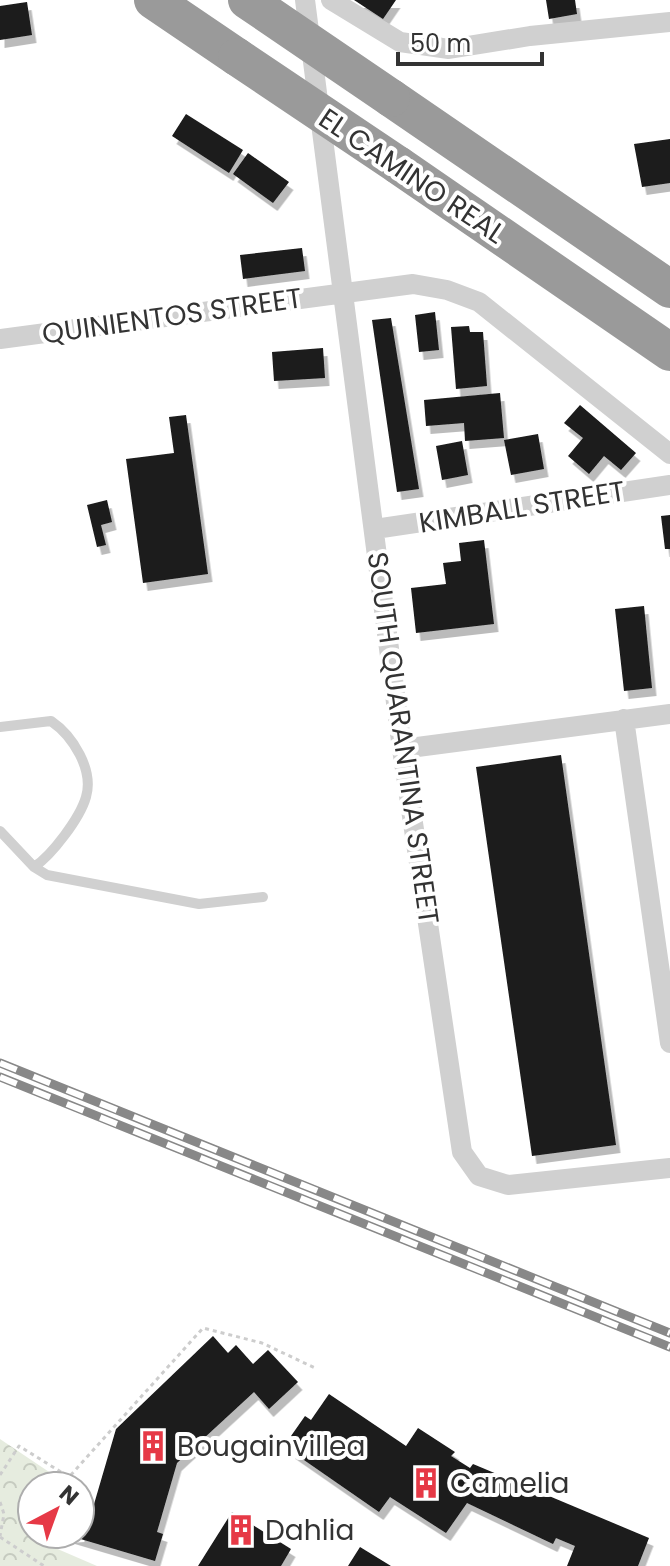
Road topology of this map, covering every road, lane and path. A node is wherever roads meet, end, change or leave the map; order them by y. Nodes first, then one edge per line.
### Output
1 (153, 0) edge
2 (247, 0) edge
3 (305, 0) edge
4 (331, 0) edge
5 (670, 22) edge
6 (670, 289) edge
7 (344, 293) junction
8 (0, 339) edge
9 (670, 352) edge
10 (670, 454) edge
11 (670, 485) edge
12 (375, 529) junction
13 (670, 714) edge
14 (624, 719) junction
15 (0, 727) edge
16 (402, 749) junction
17 (0, 831) edge
18 (34, 867) junction
19 (263, 897) dead end
20 (670, 1043) edge
21 (670, 1168) edge
22 (315, 1368) dead end
23 (0, 1475) edge
24 (0, 1502) edge
25 (0, 1537) edge
26 (44, 1566) edge

1 - 9 highway, EL CAMINO REAL, bridge
2 - 6 highway, EL CAMINO REAL, bridge
3 - 7 street, SOUTH QUARANTINA STREET
4 - 5 street
7 - 8 street, QUINIENTOS STREET
7 - 10 street, QUINIENTOS STREET
7 - 12 street, SOUTH QUARANTINA STREET
11 - 12 street, KIMBALL STREET
12 - 16 street, SOUTH QUARANTINA STREET
13 - 14 street
14 - 16 street
14 - 20 street
15 - 18 lane
16 - 21 street, SOUTH QUARANTINA STREET
17 - 18 lane
18 - 19 lane
22 - 23 path
24 - 25 path
25 - 26 path

